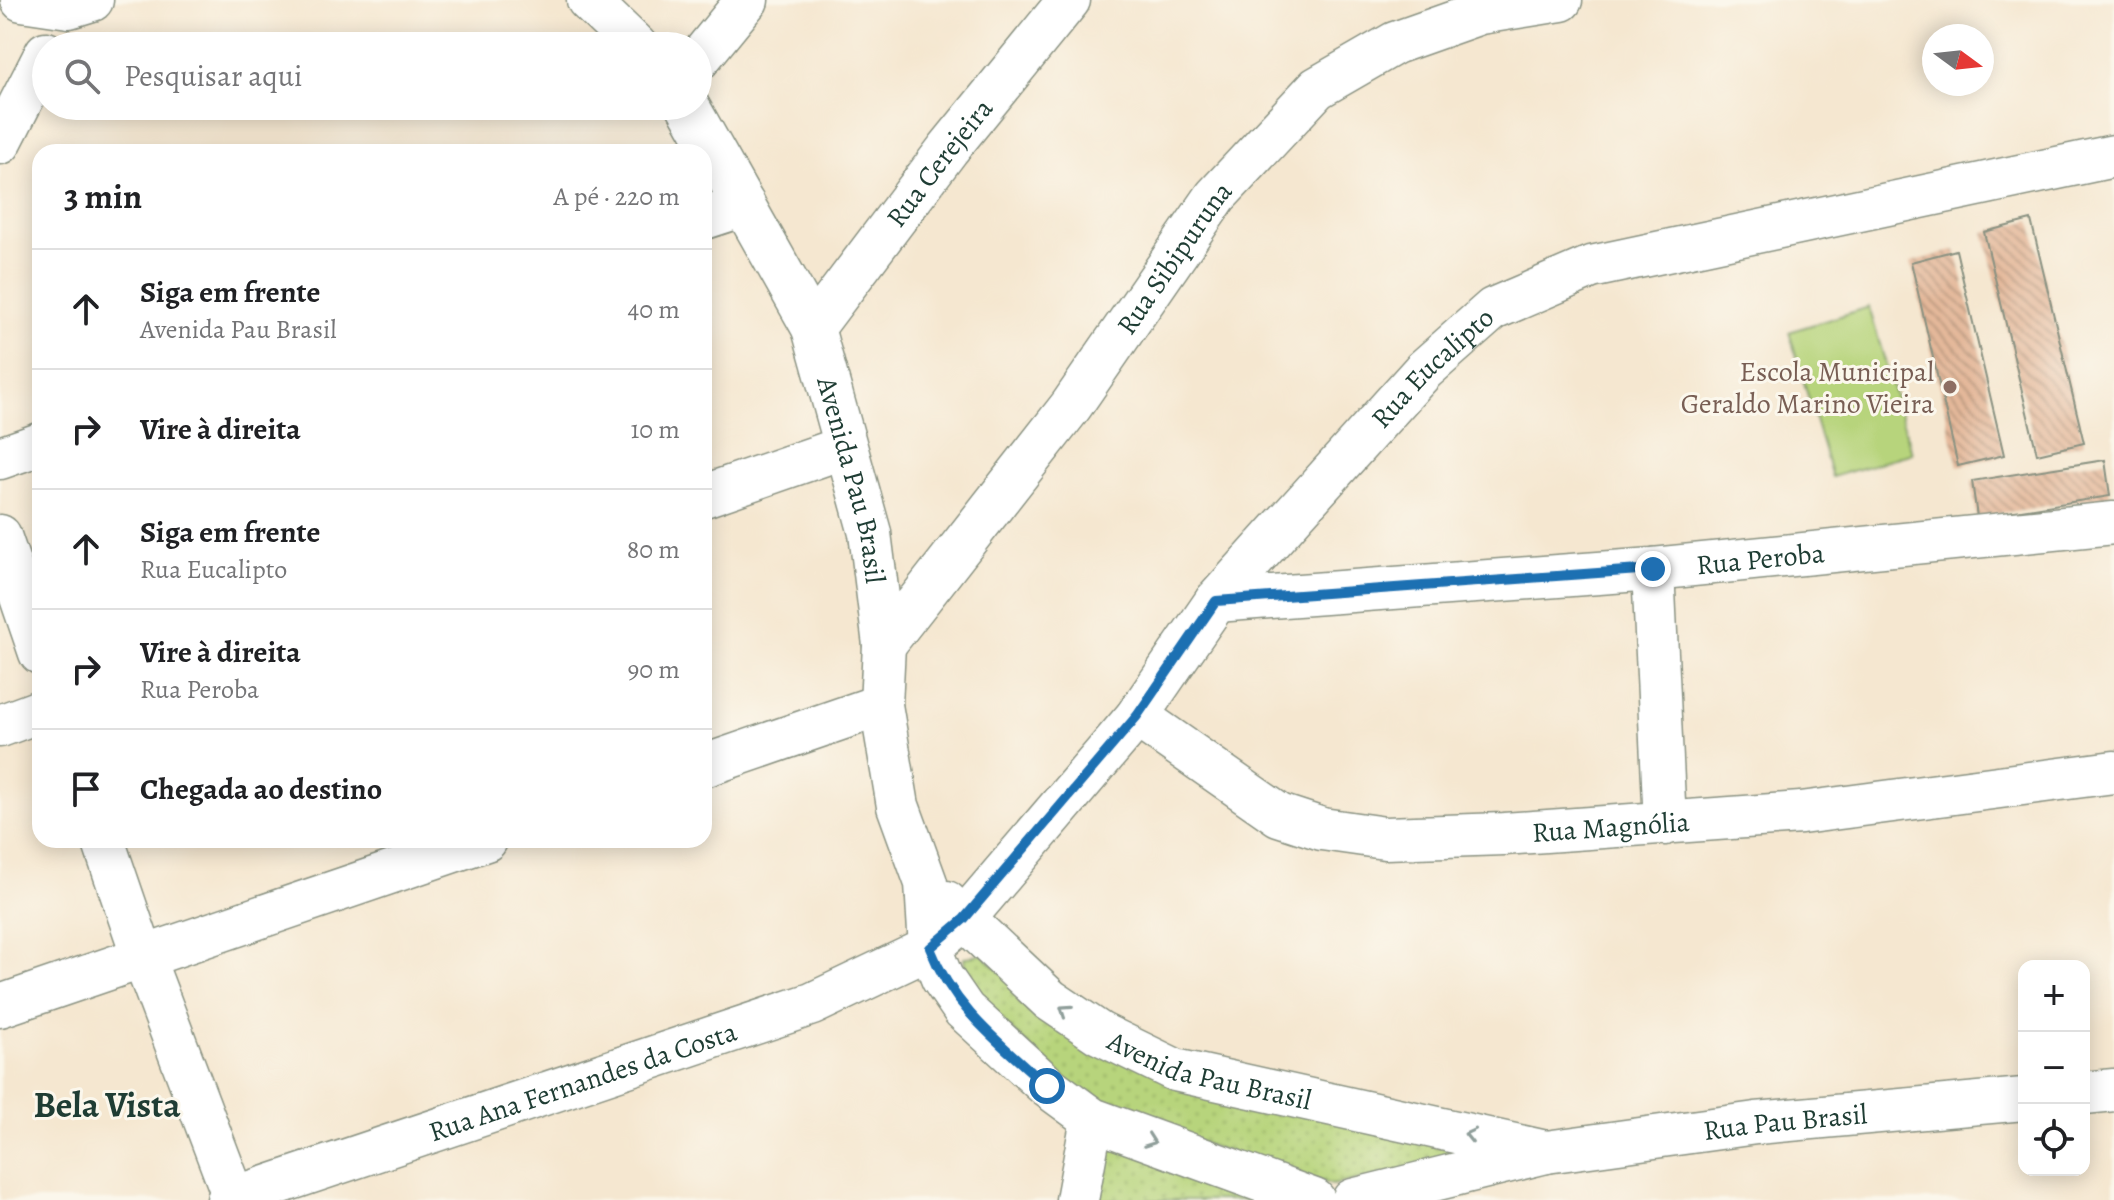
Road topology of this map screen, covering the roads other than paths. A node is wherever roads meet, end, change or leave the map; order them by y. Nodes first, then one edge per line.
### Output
1 (22, 0) edge
2 (588, 0) edge
3 (747, 0) edge
4 (1069, 0) edge
5 (1561, 0) edge
6 (80, 3) edge
7 (59, 32) edge
8 (621, 32) edge
9 (712, 43) edge
10 (32, 80) edge
11 (696, 120) edge
12 (0, 143) edge
13 (709, 144) edge
14 (712, 148) edge
15 (2114, 156) edge
16 (744, 205) junction
17 (712, 215) edge
18 (813, 328) junction
19 (32, 447) edge
20 (845, 447) junction
21 (0, 458) edge
22 (712, 493) edge
23 (2114, 523) edge
24 (0, 536) edge
25 (1653, 569) junction
26 (1216, 601) junction
27 (32, 630) edge
28 (884, 645) junction
29 (881, 705) junction
30 (32, 714) edge
31 (1137, 716) junction
32 (0, 726) edge
33 (712, 763) edge
34 (2114, 772) edge
35 (1665, 824) junction
36 (106, 848) edge
37 (463, 848) edge
38 (926, 883) junction
39 (964, 919) junction
40 (930, 948) junction
41 (143, 957) junction
42 (0, 1006) edge
43 (2114, 1090) edge
44 (2090, 1092) edge
45 (2018, 1100) edge
46 (1092, 1119) junction
47 (1546, 1152) junction
48 (232, 1199) edge
49 (1077, 1200) edge
50 (1314, 1200) edge
51 (1353, 1200) edge

1 - 6 street
2 - 8 street
3 - 9 street
4 - 18 street, Rua Cerejeira
5 - 28 street, Rua Sibipuruna
6 - 7 street
10 - 12 street
11 - 13 street, Avenida Pau Brasil
14 - 16 street, Avenida Pau Brasil
15 - 26 street, Rua Eucalipto
16 - 17 street
16 - 18 street, Avenida Pau Brasil
18 - 20 street, Avenida Pau Brasil
19 - 21 street
20 - 22 street
20 - 28 street, Avenida Pau Brasil
23 - 25 street, Rua Peroba
24 - 27 street
25 - 26 street, Rua Peroba
25 - 35 street
26 - 31 street, Rua Eucalipto
28 - 29 street, Avenida Pau Brasil
29 - 33 street
29 - 38 street, Avenida Pau Brasil
30 - 32 street
31 - 35 street, Rua Magnólia
31 - 39 street, Rua Eucalipto
34 - 35 street, Rua Magnólia
36 - 41 street
37 - 41 street
38 - 39 street, Avenida Pau Brasil
38 - 40 street, Avenida Pau Brasil
39 - 40 street, Rua Ana Fernandes da Costa
47 -> 39 street, Avenida Pau Brasil
40 - 46 street, Avenida Pau Brasil
40 - 48 street, Rua Ana Fernandes da Costa
41 - 42 street
41 - 48 street
43 - 44 street
45 - 47 street, Rua Pau Brasil
46 - 49 street
46 -> 50 street, Avenida Pau Brasil
47 - 51 street

